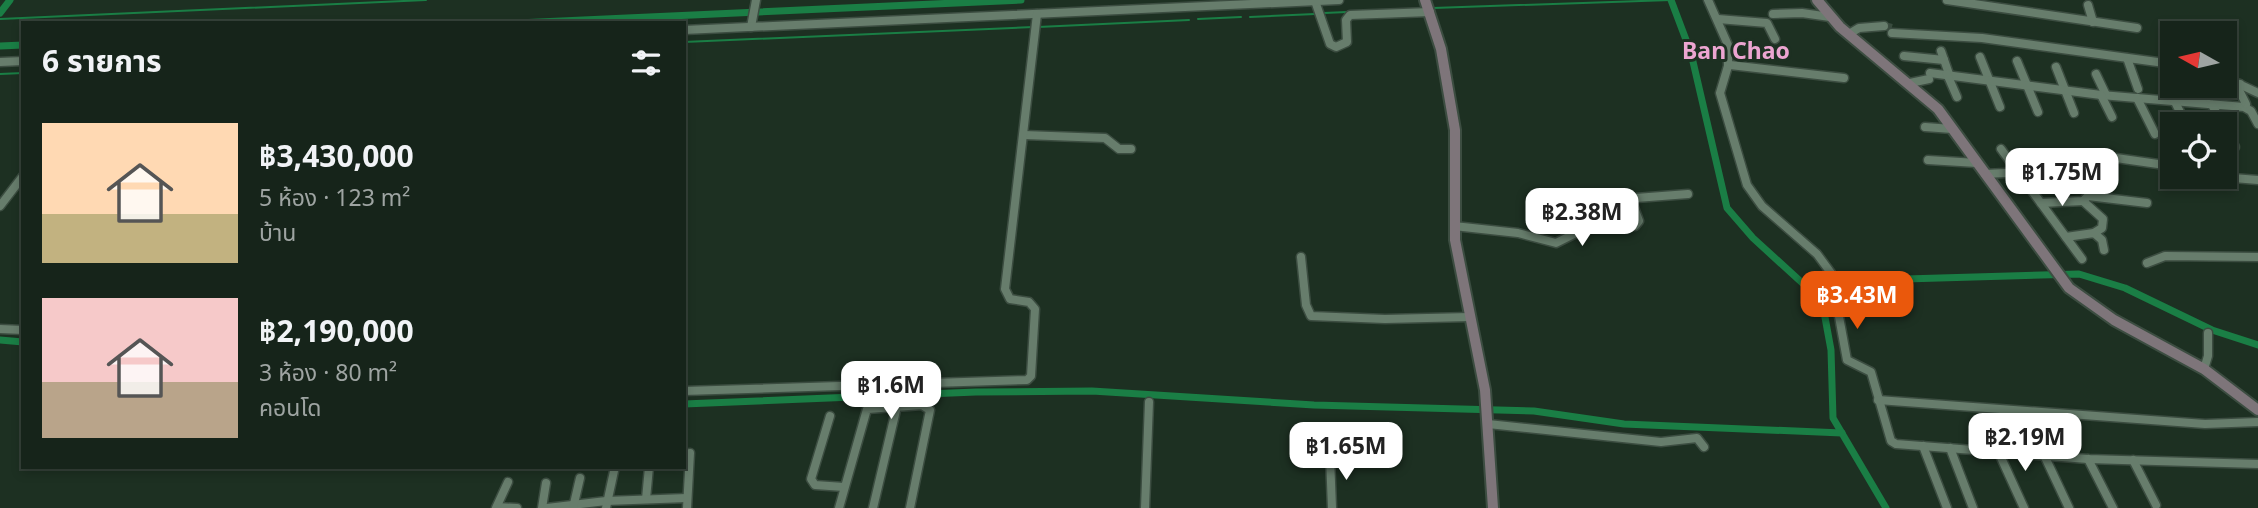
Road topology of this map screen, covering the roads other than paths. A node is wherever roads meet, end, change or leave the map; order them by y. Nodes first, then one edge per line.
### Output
1 (756, 0) edge
2 (1339, 0) edge
3 (1708, 0) edge
4 (1817, 0) edge
5 (1947, 0) edge
6 (1315, 1) edge
7 (2088, 5) dead end
8 (1428, 7) edge
9 (1773, 14) dead end
10 (1830, 17) junction
11 (1718, 19) junction
12 (1037, 22) junction
13 (2094, 22) junction
14 (751, 25) junction
15 (2137, 28) dead end
16 (686, 30) edge
17 (1849, 34) junction
18 (1775, 39) dead end
19 (1941, 51) dead end
20 (1904, 56) dead end
21 (1980, 57) dead end
22 (2127, 58) junction
23 (1944, 60) junction
24 (21, 61) edge
25 (2017, 61) dead end
26 (0, 62) edge
27 (2160, 63) edge
28 (1730, 65) junction
29 (2056, 67) dead end
30 (1948, 74) junction
31 (2096, 74) dead end
32 (1844, 78) dead end
33 (1988, 79) junction
34 (1908, 81) junction
35 (2237, 83) edge
36 (2240, 84) junction
37 (2027, 86) junction
38 (2065, 90) junction
39 (2138, 93) junction
40 (2258, 93) edge
41 (2103, 95) junction
42 (2160, 95) edge
43 (1957, 97) dead end
44 (2189, 98) edge
45 (2209, 98) edge
46 (2211, 101) junction
47 (2246, 104) dead end
48 (2000, 107) dead end
49 (2038, 112) dead end
50 (2216, 112) edge
51 (2074, 113) dead end
52 (2112, 117) dead end
53 (2258, 124) edge
54 (1925, 127) dead end
55 (1952, 129) junction
56 (2155, 134) dead end
57 (1024, 135) junction
58 (1131, 149) dead end
59 (2001, 149) dead end
60 (1928, 160) dead end
61 (1977, 163) junction
62 (2160, 164) edge
63 (2019, 173) junction
64 (1985, 174) junction
65 (2237, 178) edge
66 (21, 179) edge
67 (2258, 180) edge
68 (1688, 194) dead end
69 (2083, 201) junction
70 (2041, 203) junction
71 (2147, 203) dead end
72 (0, 205) edge
73 (1454, 226) junction
74 (2094, 233) junction
75 (2066, 237) junction
76 (2104, 250) dead end
77 (1301, 257) dead end
78 (2258, 257) edge
79 (2082, 259) dead end
80 (2147, 263) dead end
81 (1469, 317) junction
82 (0, 329) edge
83 (21, 330) edge
84 (2208, 333) dead end
85 (2204, 369) junction
86 (686, 391) edge
87 (1878, 400) junction
88 (1149, 402) dead end
89 (897, 406) junction
90 (2258, 410) edge
91 (830, 416) dead end
92 (1487, 419) junction
93 (2258, 422) edge
94 (1923, 446) junction
95 (1704, 447) dead end
96 (1950, 448) junction
97 (1998, 452) junction
98 (690, 453) dead end
99 (2044, 455) junction
100 (1330, 457) dead end
101 (2088, 459) junction
102 (2133, 460) junction
103 (2258, 464) edge
104 (649, 469) edge
105 (614, 471) dead end
106 (580, 478) dead end
107 (508, 482) dead end
108 (546, 482) dead end
109 (844, 487) junction
110 (647, 502) edge
111 (687, 503) edge
112 (607, 504) edge
113 (2156, 505) dead end
114 (573, 506) edge
115 (496, 507) edge
116 (517, 508) edge
117 (545, 508) edge
118 (839, 508) edge
119 (873, 508) edge
120 (910, 508) edge
121 (1145, 508) edge
122 (1332, 508) edge
123 (1493, 508) edge
124 (1947, 508) edge
125 (1973, 508) edge
126 (2024, 508) edge
127 (2068, 508) edge
128 (2113, 508) edge

1 - 14 street
2 - 6 street
3 - 11 street
4 - 10 street
5 - 13 street
6 - 8 street
6 - 12 street
7 - 13 street
8 - 73 street
9 - 10 street
10 - 17 street
11 - 18 street
11 - 28 street
12 - 14 street
12 - 57 street
13 - 15 street
14 - 16 street
17 - 22 street
17 - 34 street
19 - 23 street
20 - 23 street
21 - 33 street
22 - 27 street
22 - 39 street
23 - 30 street
24 - 26 street
25 - 37 street
28 - 32 street
28 - 87 street
29 - 38 street
30 - 33 street
30 - 34 street
30 - 43 street
31 - 41 street
33 - 37 street
33 - 48 street
34 - 55 street
35 - 36 street
36 - 40 street
36 - 47 street
37 - 38 street
37 - 49 street
38 - 41 street
38 - 51 street
39 - 41 street
39 - 42 street
39 - 56 street
41 - 52 street
44 - 46 street
45 - 46 street
46 - 50 street
46 - 53 street
54 - 55 street
55 - 61 street
57 - 58 street
57 - 86 street
59 - 63 street
60 - 61 street
61 - 64 street
62 - 63 street
63 - 64 street
63 - 70 street
64 - 85 street
65 - 67 street
66 - 72 street
68 - 73 street
69 - 70 street
69 - 71 street
69 - 74 street
70 - 75 street
73 - 81 street
74 - 75 street
74 - 76 street
75 - 79 street
77 - 81 street
78 - 80 street
81 - 92 street
82 - 83 street
84 - 85 street
85 - 90 street
87 - 93 street
87 - 94 street
88 - 121 street
89 - 109 street
89 - 119 street
89 - 120 street
91 - 109 street
92 - 95 street
92 - 123 street
94 - 96 street
94 - 124 street
96 - 97 street
96 - 125 street
97 - 99 street
97 - 126 street
98 - 111 street
99 - 101 street
99 - 127 street
100 - 122 street
101 - 102 street
101 - 128 street
102 - 103 street
102 - 113 street
104 - 110 street
105 - 112 street
106 - 114 street
107 - 115 street
108 - 117 street
109 - 118 street
110 - 111 street
110 - 112 street
112 - 114 street
114 - 117 street
115 - 116 street

